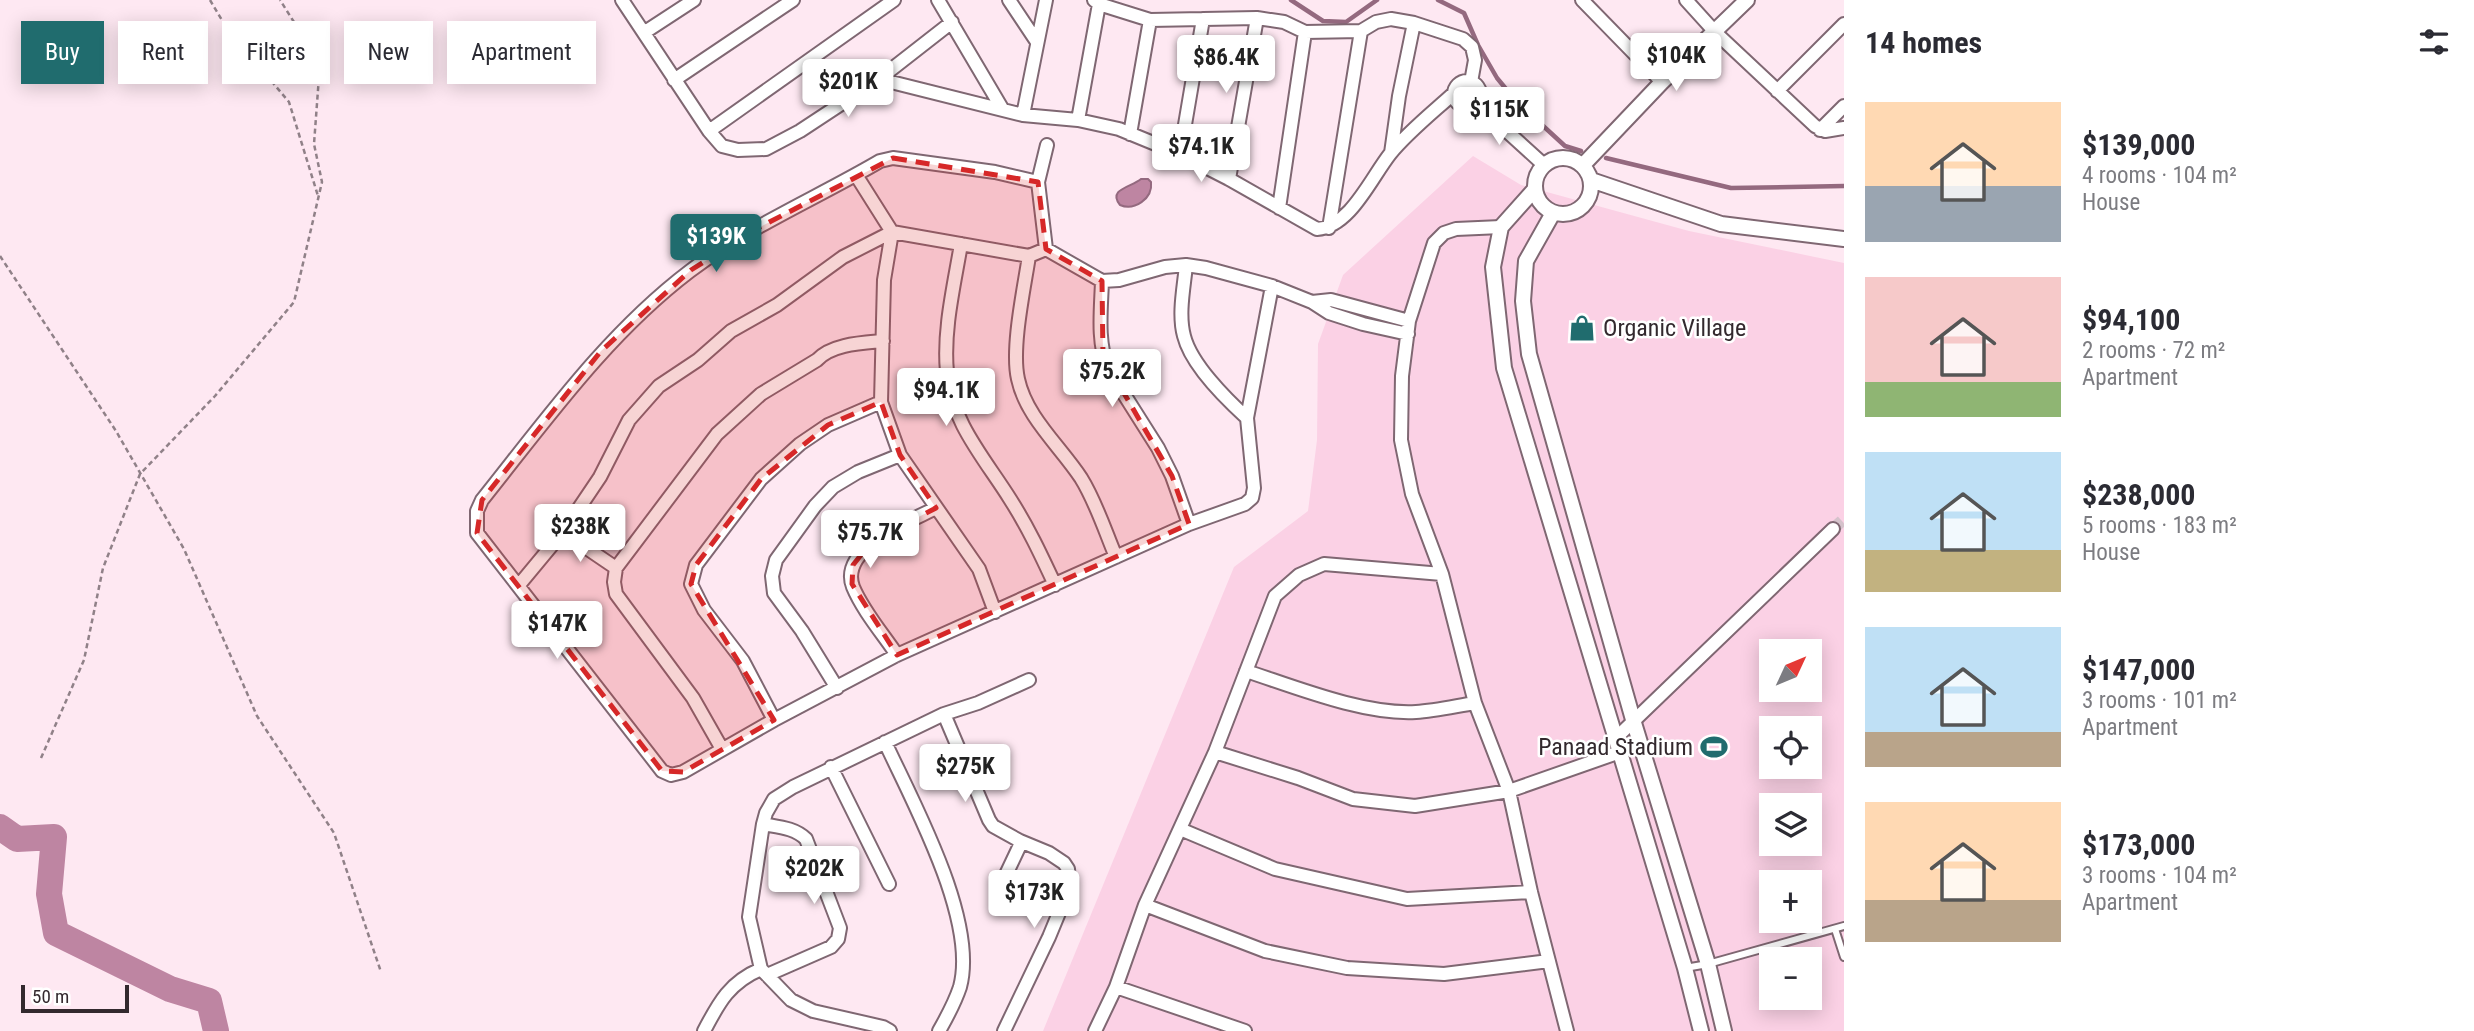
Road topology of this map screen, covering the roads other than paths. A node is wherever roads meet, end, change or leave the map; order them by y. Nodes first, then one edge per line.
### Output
1 (622, 0) edge
2 (694, 0) edge
3 (793, 0) edge
4 (894, 0) edge
5 (938, 0) edge
6 (1009, 0) edge
7 (1046, 0) edge
8 (1582, 0) edge
9 (1686, 0) edge
10 (1747, 0) edge
11 (1097, 2) edge
12 (1257, 18) junction
13 (1203, 19) junction
14 (1150, 20) junction
15 (952, 22) junction
16 (1414, 23) junction
17 (1844, 24) edge
18 (1361, 31) junction
19 (645, 32) junction
20 (1305, 32) junction
21 (1715, 32) junction
22 (1037, 42) junction
23 (879, 79) junction
24 (674, 80) junction
25 (1471, 82) junction
26 (1662, 82) junction
27 (1777, 91) junction
28 (1452, 94) junction
29 (1477, 104) junction
30 (1844, 106) edge
31 (1003, 110) junction
32 (1023, 115) junction
33 (1078, 120) junction
34 (1844, 128) edge
35 (1820, 130) junction
36 (709, 131) junction
37 (1130, 134) junction
38 (1047, 145) dead end
39 (1391, 153) junction
40 (1180, 154) junction
41 (1544, 165) junction
42 (1583, 165) junction
43 (856, 176) junction
44 (1229, 179) junction
45 (1591, 180) junction
46 (1038, 182) junction
47 (1535, 189) junction
48 (1279, 208) junction
49 (1553, 213) junction
50 (1329, 228) junction
51 (1501, 228) junction
52 (892, 232) junction
53 (1844, 239) edge
54 (961, 244) junction
55 (1046, 249) junction
56 (1029, 256) junction
57 (1186, 265) junction
58 (1102, 281) junction
59 (1272, 286) junction
60 (1408, 327) junction
61 (883, 341) junction
62 (881, 402) junction
63 (1247, 418) junction
64 (900, 455) junction
65 (936, 508) junction
66 (1188, 524) junction
67 (1833, 529) tunnel mouth
68 (563, 532) junction
69 (1116, 557) junction
70 (616, 568) junction
71 (1442, 574) junction
72 (519, 585) junction
73 (1055, 585) junction
74 (995, 612) junction
75 (897, 655) junction
76 (1247, 671) junction
77 (1029, 680) dead end
78 (837, 688) junction
79 (1475, 703) junction
80 (944, 714) junction
81 (774, 720) junction
82 (1634, 723) junction
83 (885, 742) junction
84 (1618, 745) junction
85 (722, 749) junction
86 (1215, 752) junction
87 (831, 768) junction
88 (1509, 791) junction
89 (763, 824) junction
90 (1180, 829) junction
91 (1020, 841) junction
92 (1002, 883) dead end
93 (888, 884) dead end
94 (1531, 892) junction
95 (1145, 905) junction
96 (1844, 926) edge
97 (1835, 929) junction
98 (1844, 957) edge
99 (1549, 961) junction
100 (1708, 964) junction
101 (1685, 968) junction
102 (764, 972) junction
103 (1116, 987) junction
104 (704, 1031) edge
105 (891, 1031) edge
106 (940, 1031) edge
107 (1004, 1031) edge
108 (1095, 1031) edge
109 (1245, 1031) edge
110 (1567, 1031) edge
111 (1701, 1031) edge
112 (1724, 1031) edge

1 - 19 street
2 - 19 street
3 - 24 street
4 - 36 street
5 - 15 street
6 - 22 street
7 - 22 street
8 - 26 street
9 - 21 street
10 - 21 street
11 - 14 street
11 - 33 street
12 - 13 street
12 - 20 street
12 - 44 street
13 - 14 street
13 - 40 street
14 - 37 street
15 - 23 street
15 - 31 street
16 - 18 street
16 - 25 street
16 - 39 street
17 - 27 street
18 - 20 street
18 - 50 street
19 - 24 street
20 - 48 street
21 - 26 street
21 - 27 street
22 - 32 street
23 - 31 street
23 - 36 street
24 - 36 street
25 - 28 street
25 - 29 street
26 - 42 street
27 - 35 street
28 - 29 street
28 - 39 street
29 - 41 street
30 - 35 street
31 - 32 street
32 - 33 street
33 - 37 street
34 - 35 street
37 - 40 street
38 - 46 street
39 - 50 street
40 - 44 street
41 - 42 street
41 - 47 street
42 - 45 street
43 - 46 street
43 - 52 street
43 - 72 street
44 - 48 street
45 - 49 street
45 - 53 street
46 - 55 street
47 - 49 street
47 - 51 street
48 - 50 street
49 - 82 street
51 - 60 street
51 - 84 street
52 - 54 street
52 - 61 street
52 - 68 street
54 - 56 street
54 - 73 street
55 - 56 street
55 - 58 street
56 - 69 street
57 - 58 street
57 - 59 street
57 - 63 street
58 - 66 street
59 - 60 street
59 - 63 street
60 - 71 street
61 - 62 street
61 - 70 street
62 - 64 street
62 - 81 street
63 - 66 street
64 - 65 street
64 - 78 street
65 - 74 street
65 - 75 street
66 - 69 street
67 - 82 street
68 - 70 street
68 - 72 street
69 - 73 street
70 - 85 street
71 - 76 street
71 - 79 street
72 - 85 street
73 - 74 street
74 - 75 street
75 - 78 street
76 - 79 street
76 - 86 street
77 - 80 street
78 - 81 street
79 - 88 street
80 - 83 street
80 - 91 street
81 - 85 street
82 - 84 street
82 - 100 street
83 - 87 street
83 - 106 street
84 - 88 street
84 - 101 street
86 - 88 street
86 - 90 street
87 - 89 street
87 - 93 street
88 - 94 street
89 - 102 street
89 - 102 street
90 - 94 street
90 - 95 street
91 - 92 street
91 - 107 street
94 - 99 street
95 - 99 street
95 - 103 street
96 - 97 lane
97 - 98 lane
97 - 100 lane
99 - 110 street
100 - 101 lane
100 - 112 street
101 - 111 street
102 - 104 street
102 - 105 street
103 - 108 street
103 - 109 street

